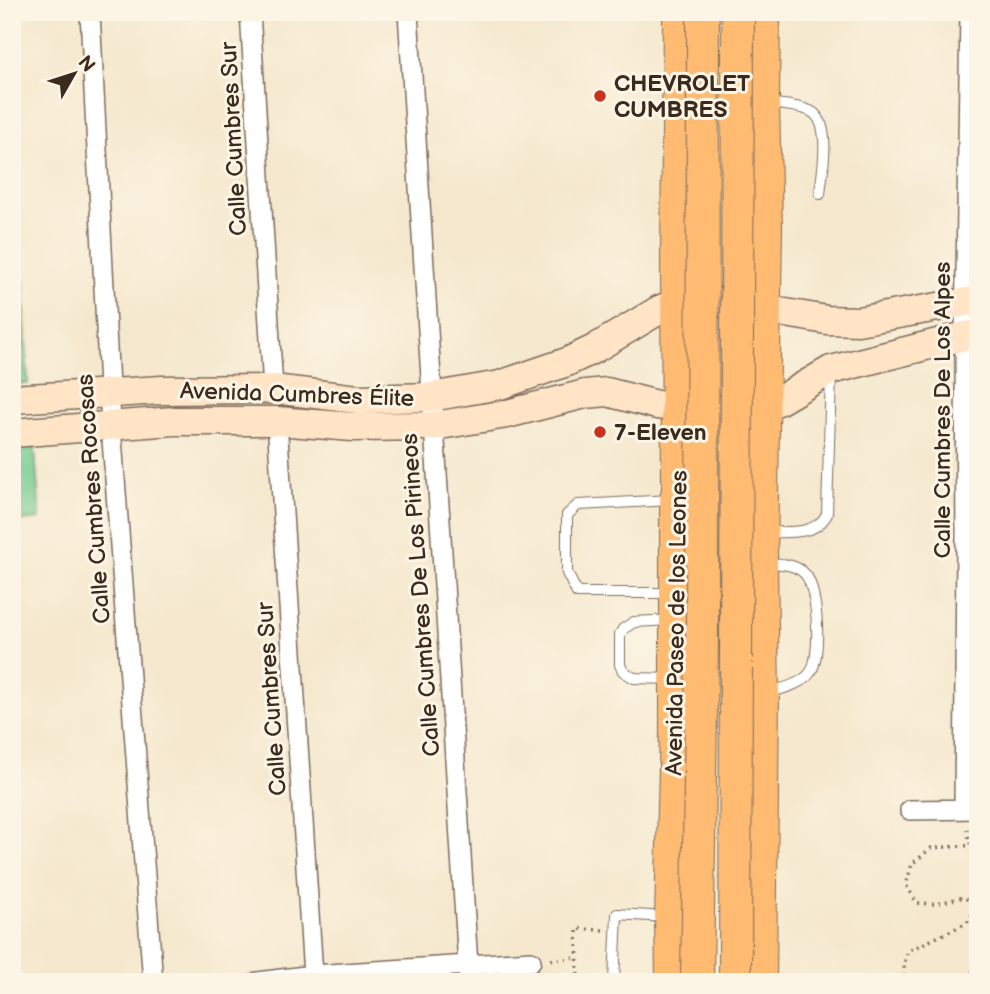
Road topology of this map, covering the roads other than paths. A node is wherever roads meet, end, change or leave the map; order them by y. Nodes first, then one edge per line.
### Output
1 (90, 12) edge
2 (250, 12) edge
3 (408, 12) edge
4 (679, 12) edge
5 (703, 12) edge
6 (738, 12) edge
7 (764, 12) edge
8 (970, 12) edge
9 (763, 102) junction
10 (820, 194) dead end
11 (677, 213) junction
12 (766, 229) junction
13 (972, 301) edge
14 (678, 302) junction
15 (764, 308) junction
16 (971, 336) edge
17 (831, 370) junction
18 (273, 389) junction
19 (110, 394) junction
20 (431, 397) junction
21 (12, 399) edge
22 (678, 407) junction
23 (764, 407) junction
24 (277, 421) junction
25 (111, 426) junction
26 (434, 426) junction
27 (12, 433) edge
28 (677, 495) junction
29 (761, 534) junction
30 (677, 607) junction
31 (677, 680) junction
32 (763, 695) junction
33 (971, 809) edge
34 (909, 810) dead end
35 (671, 917) junction
36 (531, 961) road end
37 (468, 974) edge
38 (313, 975) junction
39 (614, 980) edge
40 (153, 982) edge
41 (258, 982) edge
42 (672, 982) edge
43 (697, 982) edge
44 (735, 982) edge
45 (760, 982) edge

1 - 19 street, Calle Cumbres Rocosas
2 - 18 street, Calle Cumbres Sur
3 - 20 street, Calle Cumbres De Los Pirineos
4 - 11 main road, Avenida Paseo de los Leones
5 - 43 main road, bridge
6 - 44 main road, bridge
7 - 9 main road
8 - 13 street, Calle Cumbres De Los Alpes
9 - 10 lane
9 - 12 main road
11 - 12 main road
11 - 14 main road, Avenida Paseo de los Leones
12 - 15 main road
13 - 15 street, Avenida Cumbres Élite
13 - 16 street, Calle Cumbres De Los Alpes
14 - 15 street, Avenida Cumbres Élite
14 - 20 street, Avenida Cumbres Élite
14 - 22 main road, Avenida Paseo de los Leones
15 - 23 main road
16 - 17 street, Avenida Cumbres Élite
16 - 33 street, Calle Cumbres De Los Alpes
17 - 23 street, Avenida Cumbres Élite
17 - 29 lane
18 - 19 street, Avenida Cumbres Élite
18 - 20 street, Avenida Cumbres Élite
19 - 21 street, Avenida Cumbres Élite
19 - 25 street, Calle Cumbres Rocosas
20 - 26 street, Calle Cumbres De Los Pirineos
22 - 23 street, Avenida Cumbres Élite
22 - 26 street, Avenida Cumbres Élite
22 - 28 main road, Avenida Paseo de los Leones
23 - 29 main road
24 - 25 street, Avenida Cumbres Élite
24 - 26 street, Avenida Cumbres Élite
24 - 38 street, Calle Cumbres Sur
25 - 27 street, Avenida Cumbres Élite
25 - 40 street, Calle Cumbres Rocosas
26 - 37 street, Calle Cumbres De Los Pirineos
28 - 29 main road
28 - 30 main road, Avenida Paseo de los Leones
28 - 30 lane
29 - 32 main road
29 - 32 lane
30 - 31 main road, Avenida Paseo de los Leones
30 - 31 lane
31 - 35 main road, Avenida Paseo de los Leones
32 - 45 main road
33 - 34 street
35 - 39 lane
35 - 42 main road, Avenida Paseo de los Leones
36 - 37 street
37 - 38 street
38 - 41 street

